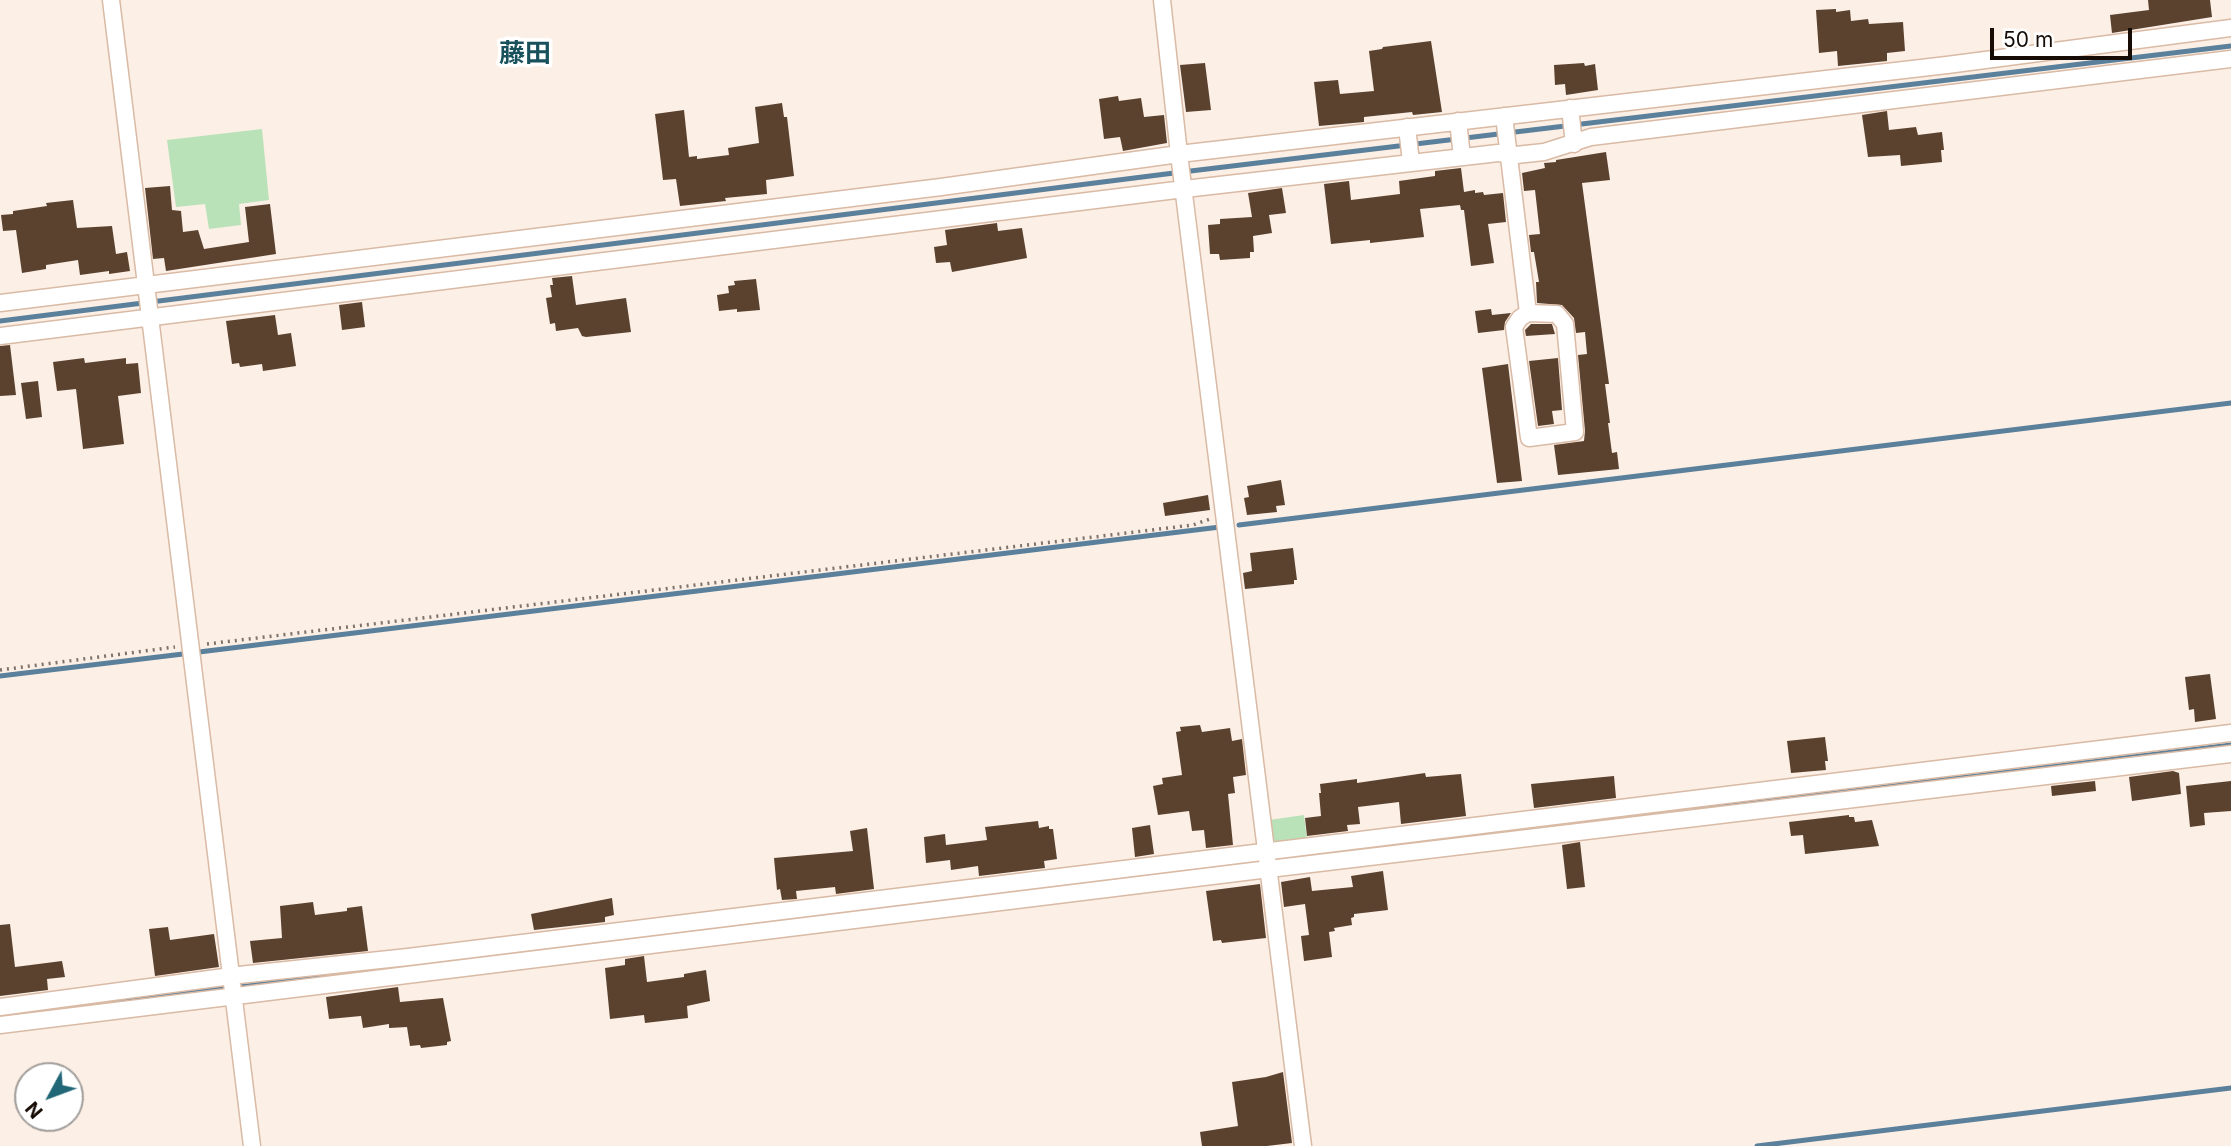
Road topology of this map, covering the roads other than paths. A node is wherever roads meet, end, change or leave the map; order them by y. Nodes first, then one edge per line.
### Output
1 (111, 0) edge
2 (1162, 0) edge
3 (2231, 28) edge
4 (2231, 60) edge
5 (1572, 127) junction
6 (1505, 134) junction
7 (1460, 139) junction
8 (1409, 145) junction
9 (1182, 172) junction
10 (147, 301) junction
11 (0, 303) edge
12 (1528, 313) junction
13 (0, 336) edge
14 (2231, 733) edge
15 (2231, 754) edge
16 (1268, 860) junction
17 (232, 987) junction
18 (0, 1007) edge
19 (0, 1025) edge
20 (252, 1146) edge
21 (1303, 1146) edge

1 - 10 street
2 - 9 street
3 - 5 street
4 - 5 street
5 - 6 street
5 - 6 street
6 - 7 street
6 - 7 street
6 - 12 street
7 - 8 street
7 - 8 street
8 - 9 street
8 - 9 street
9 - 10 street
9 - 10 street
9 - 16 street
10 - 11 street
10 - 13 street
10 - 17 street
12 - 12 street
14 - 16 street
15 - 16 street
16 - 17 street
16 - 21 street
17 - 18 street
17 - 19 street
17 - 20 street

